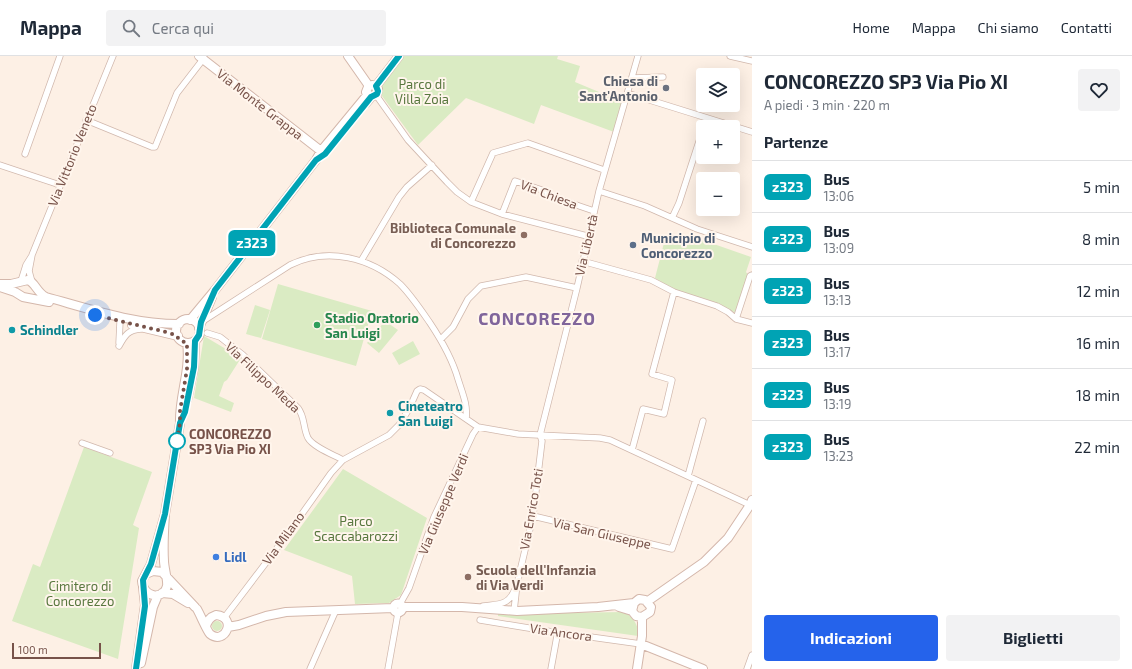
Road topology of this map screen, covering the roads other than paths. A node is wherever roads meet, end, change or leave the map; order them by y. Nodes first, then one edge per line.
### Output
1 (60, 56) edge
2 (113, 56) edge
3 (348, 56) edge
4 (399, 56) edge
5 (638, 56) edge
6 (730, 56) edge
7 (202, 57) edge
8 (752, 61) edge
9 (663, 77) dead end
10 (632, 78) junction
11 (372, 92) junction
12 (628, 93) junction
13 (707, 118) joint
14 (86, 120) junction
15 (752, 132) edge
16 (696, 150) edge
17 (321, 151) junction
18 (25, 154) dead end
19 (316, 160) junction
20 (0, 165) edge
21 (432, 165) junction
22 (604, 170) junction
23 (60, 185) junction
24 (599, 191) junction
25 (471, 202) junction
26 (594, 211) junction
27 (502, 214) junction
28 (672, 218) junction
29 (588, 236) junction
30 (752, 247) edge
31 (32, 255) junction
32 (361, 261) junction
33 (582, 261) junction
34 (752, 275) edge
35 (20, 281) junction
36 (33, 285) junction
37 (0, 286) edge
38 (577, 288) junction
39 (215, 290) junction
40 (674, 292) junction
41 (22, 296) junction
42 (736, 319) junction
43 (190, 320) junction
44 (120, 322) junction
45 (752, 323) edge
46 (179, 324) junction
47 (200, 325) junction
48 (146, 328) junction
49 (207, 333) dead end
50 (178, 336) junction
51 (441, 340) junction
52 (191, 342) junction
53 (466, 418) junction
54 (703, 421) dead end
55 (478, 427) junction
56 (540, 435) junction
57 (82, 443) dead end
58 (632, 450) junction
59 (110, 453) dead end
60 (343, 460) junction
61 (688, 476) junction
62 (696, 480) junction
63 (751, 504) edge
64 (165, 514) junction
65 (533, 516) junction
66 (145, 575) junction
67 (165, 576) junction
68 (517, 584) junction
69 (142, 585) junction
70 (160, 594) junction
71 (648, 601) junction
72 (471, 607) junction
73 (633, 607) junction
74 (196, 608) junction
75 (398, 608) junction
76 (336, 610) junction
77 (514, 611) junction
78 (213, 616) junction
79 (642, 617) junction
80 (224, 618) junction
81 (480, 620) dead end
82 (206, 627) junction
83 (228, 627) junction
84 (558, 634) junction
85 (642, 644) junction
86 (752, 655) edge
87 (685, 665) edge
88 (136, 669) edge
89 (139, 669) edge
90 (310, 669) edge
91 (388, 669) edge
92 (550, 669) edge
93 (637, 669) edge
94 (703, 669) edge
95 (747, 669) edge

1 - 18 street
2 - 14 street, Via Vittorio Veneto
3 - 11 main road
4 - 11 main road
5 - 10 street, Via Libertà
6 - 8 street
7 - 14 street
7 - 17 main road, Via Monte Grappa
9 - 10 street
10 - 12 street, Via Libertà
11 - 17 main road
11 - 19 main road
11 - 21 street
12 - 13 street
12 - 22 street, Via Libertà
13 - 15 street
14 - 23 street, Via Vittorio Veneto
16 - 28 street
17 - 19 main road
19 - 39 main road
20 - 23 street
21 - 25 street
21 - 32 street
22 - 24 street, Via Libertà
22 - 25 street
23 - 31 street, Via Vittorio Veneto
24 - 26 street, Via Libertà
24 - 28 street
25 - 27 street
26 - 27 street, Via Chiesa
26 - 29 street, Via Libertà
27 - 29 street
28 - 30 street
29 - 33 street, Via Libertà
31 - 35 street, Via Vittorio Veneto
31 - 36 street, Via Vittorio Veneto
32 - 47 street
32 - 51 street
33 - 38 street, Via Libertà
33 - 40 street
34 - 42 street
35 - 36 main road
35 - 37 main road
35 - 41 main road
36 - 41 main road
36 - 46 main road
37 - 41 main road
38 - 51 street
38 - 56 street, Via Libertà
39 - 43 main road
39 - 47 main road
40 - 42 street
40 - 58 street
41 - 44 main road
42 - 45 street
43 - 46 main road
43 - 47 main road
44 - 48 main road
44 - 48 street
46 - 50 main road
47 - 52 main road
48 - 50 main road
49 - 60 street, Via Filippo Meda
50 - 52 main road
51 - 53 street
52 - 64 main road
53 - 55 street
53 - 60 street
54 - 61 street
55 - 56 street
55 - 75 street, Via Giuseppe Verdi
56 - 58 street
56 - 65 street, Via Enrico Toti
57 - 59 street
58 - 61 street
60 - 80 street, Via Milano
61 - 62 street
62 - 63 street
62 - 65 street, Via San Giuseppe
63 - 71 main road
64 - 66 main road
64 - 67 main road
65 - 68 street, Via Enrico Toti
66 - 67 main road
66 - 69 main road
67 - 70 main road
67 - 74 main road
68 - 72 street, Via Enrico Toti
68 - 77 street, Via Enrico Toti
69 - 70 main road
69 - 88 main road
70 - 74 main road
70 - 89 main road
71 - 73 main road
71 - 79 main road
72 - 75 main road
72 - 77 main road
73 - 77 main road
73 - 79 main road
74 - 78 main road
74 - 82 main road
75 - 76 main road
75 - 91 street, Via Giuseppe Verdi
76 - 83 main road
76 - 90 street
78 - 80 main road
78 - 82 main road
79 - 85 main road
80 - 83 main road
81 - 84 street, Via Ancora
82 - 83 main road
84 - 85 street, Via Ancora
84 - 92 street
85 - 87 main road
85 - 93 main road
86 - 95 street
87 - 94 main road

